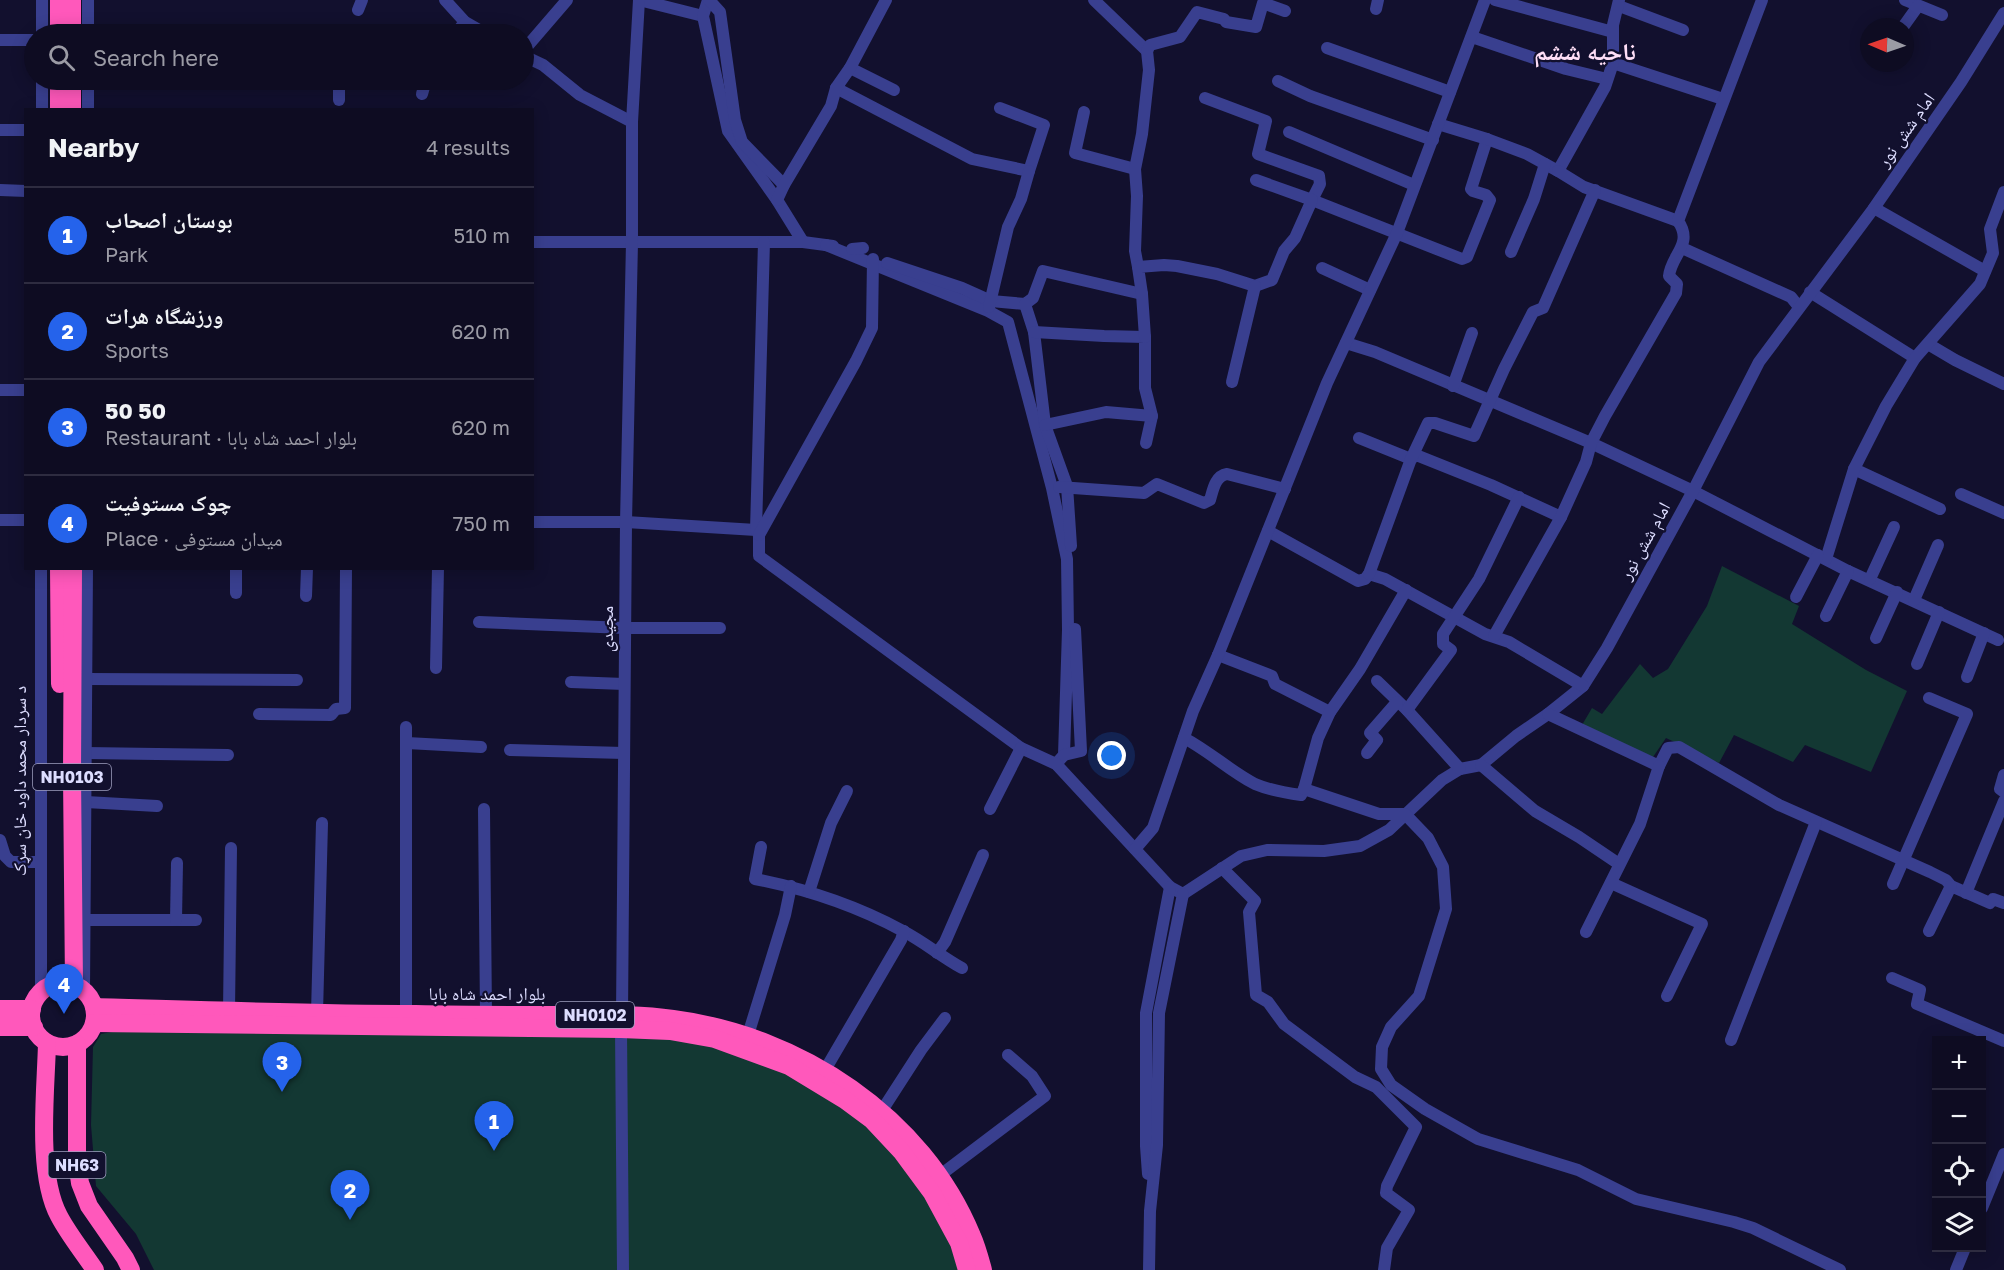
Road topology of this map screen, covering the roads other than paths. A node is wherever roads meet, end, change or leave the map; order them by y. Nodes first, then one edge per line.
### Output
1 (42, 0) edge
2 (59, 0) edge
3 (72, 0) edge
4 (88, 0) edge
5 (445, 0) edge
6 (567, 0) edge
7 (639, 0) edge
8 (708, 0) edge
9 (886, 0) edge
10 (1094, 0) edge
11 (1485, 0) edge
12 (1495, 0) edge
13 (1762, 0) edge
14 (1905, 0) edge
15 (1619, 3) edge
16 (1918, 6) junction
17 (1285, 11) dead end
18 (2004, 13) edge
19 (1942, 15) dead end
20 (703, 16) junction
21 (1909, 18) edge
22 (465, 21) junction
23 (42, 24) edge
24 (59, 24) edge
25 (72, 24) edge
26 (88, 24) edge
27 (463, 24) edge
28 (470, 24) edge
29 (1683, 30) dead end
30 (1613, 32) junction
31 (1472, 37) junction
32 (534, 38) edge
33 (0, 40) edge
34 (24, 40) edge
35 (1327, 48) dead end
36 (1147, 51) junction
37 (534, 61) edge
38 (1613, 63) junction
39 (850, 68) junction
40 (1607, 79) junction
41 (1278, 81) dead end
42 (836, 88) junction
43 (42, 90) edge
44 (59, 90) edge
45 (72, 90) edge
46 (88, 90) edge
47 (339, 90) edge
48 (423, 90) edge
49 (894, 90) dead end
50 (1450, 92) junction
51 (422, 94) dead end
52 (1205, 98) dead end
53 (1723, 99) junction
54 (339, 100) dead end
55 (42, 108) edge
56 (59, 108) edge
57 (72, 108) edge
58 (88, 108) edge
59 (1000, 108) dead end
60 (1084, 112) dead end
61 (632, 122) junction
62 (1438, 124) junction
63 (0, 130) edge
64 (24, 130) edge
65 (1289, 132) dead end
66 (1487, 139) junction
67 (1433, 140) junction
68 (1545, 164) junction
69 (1135, 169) junction
70 (1029, 171) junction
71 (1558, 171) junction
72 (1256, 180) dead end
73 (1414, 185) junction
74 (784, 186) junction
75 (0, 190) edge
76 (1595, 190) junction
77 (24, 191) edge
78 (2004, 192) edge
79 (777, 200) junction
80 (1312, 200) junction
81 (1874, 208) junction
82 (1678, 221) junction
83 (1397, 233) junction
84 (534, 242) edge
85 (632, 242) junction
86 (764, 242) junction
87 (803, 242) junction
88 (826, 245) junction
89 (1682, 248) junction
90 (1511, 252) dead end
91 (1998, 255) edge
92 (872, 262) junction
93 (1138, 267) junction
94 (1322, 268) dead end
95 (1984, 271) junction
96 (1255, 286) junction
97 (1370, 290) junction
98 (1810, 292) junction
99 (1142, 294) junction
100 (1025, 304) junction
101 (989, 306) junction
102 (1799, 307) junction
103 (1034, 332) junction
104 (1472, 333) dead end
105 (1145, 337) junction
106 (1346, 343) junction
107 (1928, 344) junction
108 (1915, 357) junction
109 (2002, 379) edge
110 (1232, 382) dead end
111 (1453, 386) junction
112 (0, 390) edge
113 (24, 390) edge
114 (1490, 400) junction
115 (1152, 416) junction
116 (1045, 425) junction
117 (1359, 438) dead end
118 (1146, 443) dead end
119 (1591, 443) junction
120 (1411, 459) junction
121 (1854, 470) junction
122 (1067, 486) junction
123 (1052, 488) junction
124 (1285, 489) junction
125 (1693, 491) junction
126 (1961, 494) dead end
127 (1519, 497) junction
128 (1940, 509) dead end
129 (2004, 513) edge
130 (1561, 517) junction
131 (0, 520) edge
132 (24, 520) edge
133 (534, 522) edge
134 (626, 522) junction
135 (1894, 527) dead end
136 (1268, 531) junction
137 (758, 532) junction
138 (1938, 545) dead end
139 (1822, 557) junction
140 (41, 570) edge
141 (59, 570) edge
142 (73, 570) edge
143 (87, 570) edge
144 (236, 570) edge
145 (307, 570) edge
146 (346, 570) edge
147 (438, 570) edge
148 (1848, 571) junction
149 (1369, 574) junction
150 (1870, 579) junction
151 (1406, 590) junction
152 (1897, 592) junction
153 (236, 594) dead end
154 (306, 596) dead end
155 (1796, 597) dead end
156 (1914, 600) junction
157 (1939, 612) junction
158 (1826, 616) dead end
159 (1455, 617) junction
160 (479, 622) dead end
161 (625, 628) junction
162 (720, 628) dead end
163 (1984, 633) junction
164 (1494, 636) junction
165 (1876, 638) dead end
166 (1998, 640) dead end
167 (1218, 655) junction
168 (1917, 664) dead end
169 (436, 668) dead end
170 (1967, 677) dead end
171 (86, 679) junction
172 (297, 680) dead end
173 (1377, 681) dead end
174 (571, 682) dead end
175 (624, 684) junction
176 (1583, 686) junction
177 (1929, 698) dead end
178 (1397, 702) junction
179 (1407, 710) junction
180 (1330, 712) junction
181 (259, 714) dead end
182 (1548, 714) junction
183 (406, 727) dead end
184 (1184, 738) junction
185 (407, 743) junction
186 (481, 747) dead end
187 (1022, 747) junction
188 (510, 750) dead end
189 (86, 753) junction
190 (624, 753) junction
191 (1366, 753) dead end
192 (228, 755) dead end
193 (1060, 760) junction
194 (1481, 765) junction
195 (1659, 766) junction
196 (1460, 769) junction
197 (2004, 775) edge
198 (1304, 789) junction
199 (847, 790) dead end
200 (2004, 792) edge
201 (2004, 801) edge
202 (86, 802) junction
203 (157, 806) dead end
204 (484, 809) dead end
205 (990, 809) dead end
206 (1405, 814) junction
207 (1816, 822) junction
208 (322, 823) dead end
209 (0, 840) edge
210 (761, 847) dead end
211 (231, 848) dead end
212 (1135, 849) junction
213 (983, 855) dead end
214 (1904, 860) junction
215 (41, 862) junction
216 (177, 863) dead end
217 (1619, 864) junction
218 (1222, 868) junction
219 (1611, 883) junction
220 (1893, 884) dead end
221 (791, 886) junction
222 (1951, 886) junction
223 (1170, 887) junction
224 (809, 892) junction
225 (1966, 893) junction
226 (1183, 894) junction
227 (2004, 903) edge
228 (86, 920) junction
229 (176, 920) junction
230 (196, 920) dead end
231 (1929, 931) dead end
232 (904, 932) junction
233 (1586, 932) dead end
234 (937, 954) junction
235 (963, 968) dead end
236 (1892, 978) dead end
237 (73, 987) junction
238 (1667, 996) dead end
239 (0, 1009) edge
240 (36, 1010) junction
241 (230, 1011) junction
242 (317, 1013) junction
243 (406, 1014) junction
244 (94, 1015) junction
245 (486, 1015) junction
246 (945, 1018) dead end
247 (622, 1022) junction
248 (0, 1027) edge
249 (748, 1035) junction
250 (1731, 1040) dead end
251 (2004, 1041) edge
252 (47, 1043) junction
253 (77, 1044) junction
254 (1008, 1055) dead end
255 (825, 1070) junction
256 (1425, 1109) junction
257 (881, 1112) junction
258 (1416, 1127) junction
259 (2004, 1154) edge
260 (939, 1176) junction
261 (1986, 1198) edge
262 (1150, 1211) junction
263 (1963, 1252) edge
264 (95, 1270) edge
265 (131, 1270) edge
266 (623, 1270) edge
267 (968, 1270) edge
268 (983, 1270) edge
269 (1149, 1270) edge
270 (1384, 1270) edge
271 (1840, 1270) edge
272 (1956, 1270) edge

1 - 23 street
2 - 24 highway
3 - 25 highway
4 - 26 street
5 - 22 street
6 - 32 street
7 - 20 street
7 - 61 street, مجیدی
8 - 20 street
8 - 74 street
9 - 39 street
10 - 36 street
11 - 31 street
12 - 30 street
13 - 53 street
14 - 16 street
15 - 29 street
15 - 30 street
16 - 19 street
16 - 21 street
17 - 36 street
18 - 81 street, امام شش نور
20 - 79 street
22 - 27 street
22 - 28 street
30 - 38 street
31 - 40 street
31 - 50 street
33 - 34 street
35 - 50 street
36 - 69 street
37 - 61 street
38 - 40 street
38 - 53 street
39 - 42 street
39 - 49 street
40 - 71 street
41 - 67 street
42 - 70 street
42 - 74 street
43 - 55 street
44 - 56 highway
45 - 57 highway
46 - 58 street
47 - 54 street
48 - 51 street
50 - 62 street
52 - 80 street
53 - 82 street
59 - 70 street
60 - 69 street
61 - 85 street, مجیدی
62 - 66 street
62 - 67 street
63 - 64 street
65 - 73 street
66 - 68 street
66 - 83 street
67 - 73 street
68 - 71 street
68 - 90 street
69 - 93 street
70 - 101 street
71 - 76 street
72 - 80 street
73 - 83 street
74 - 79 street
75 - 77 street
76 - 82 street
76 - 114 street
78 - 91 street
79 - 87 street
80 - 83 street
80 - 96 street
81 - 95 street
81 - 98 street, امام شش نور
82 - 89 street
83 - 97 street
84 - 85 street
85 - 86 street
85 - 134 street, مجیدی
86 - 87 street
86 - 137 street
87 - 88 street
88 - 92 street
88 - 92 street
89 - 102 street
89 - 119 street
91 - 95 street
92 - 101 street
92 - 137 street
93 - 96 street
93 - 99 street
94 - 97 street
95 - 107 street
96 - 110 street
97 - 106 street
98 - 102 street, امام شش نور
98 - 108 street
99 - 100 street
99 - 105 street
100 - 101 street
100 - 103 street
101 - 123 street
102 - 125 street, امام شش نور
103 - 105 street
103 - 116 street
104 - 111 street
105 - 115 street
106 - 111 street
106 - 124 street
107 - 108 street
107 - 109 street
108 - 121 street
111 - 114 street
112 - 113 street
114 - 119 street
114 - 120 street
115 - 116 street
115 - 118 street
116 - 122 street
117 - 120 street
119 - 125 street
119 - 130 street
120 - 127 street
120 - 149 street
121 - 128 street
121 - 139 street
122 - 123 street
122 - 124 street
122 - 193 street
123 - 193 street
124 - 136 street
125 - 139 street
125 - 176 street, امام شش نور
126 - 129 street
127 - 130 street
127 - 159 street
130 - 164 street
131 - 132 street
133 - 134 street
134 - 137 street
134 - 161 street, مجیدی
135 - 150 street
136 - 149 street
136 - 167 street
137 - 187 street
138 - 156 street
139 - 148 street
139 - 155 street
140 - 215 street, د سردار محمد داود خان سړک
141 - 237 highway, NH0103
142 - 237 highway, NH0103
143 - 171 street
144 - 153 street
145 - 154 street
146 - 181 street
147 - 169 street
148 - 150 street
148 - 158 street
149 - 151 street
150 - 152 street
151 - 159 street
151 - 180 street
152 - 156 street
152 - 165 street
156 - 157 street
157 - 163 street
157 - 168 street
159 - 164 street
159 - 179 street
160 - 161 street
161 - 162 street
161 - 175 street, مجیدی
163 - 166 street
163 - 170 street
164 - 176 street
167 - 180 street
167 - 184 street
171 - 172 street
171 - 189 street
173 - 178 street
174 - 175 street
175 - 190 street, مجیدی
176 - 182 street, امام شش نور
177 - 214 street
178 - 179 street
178 - 191 street
179 - 196 street
180 - 198 street
182 - 194 street, امام شش نور
182 - 195 street
183 - 185 street
184 - 198 street
184 - 212 street
185 - 186 street
185 - 243 street
187 - 193 street
187 - 205 street
188 - 190 street
189 - 192 street
189 - 202 street
190 - 247 street, مجیدی
193 - 212 street
194 - 196 street, امام شش نور
194 - 217 street
195 - 207 street
195 - 217 street
196 - 206 street, امام شش نور
197 - 200 street
198 - 206 street
199 - 224 street
201 - 225 street
202 - 203 street
202 - 228 street
204 - 245 street
206 - 218 street, امام شش نور
206 - 256 street
207 - 214 street
207 - 250 street
208 - 242 street
209 - 215 street
210 - 221 street
211 - 241 street
212 - 223 street
213 - 234 street
214 - 220 street
214 - 222 street
215 - 240 street, د سردار محمد داود خان سړک
216 - 229 street
217 - 219 street
218 - 226 street, امام شش نور
218 - 258 street
219 - 233 street
219 - 238 street
221 - 224 street
221 - 249 street
222 - 225 street
222 - 231 street
223 - 226 street
223 - 262 street
224 - 232 street
225 - 227 street
226 - 262 street
228 - 229 street
228 - 237 street
229 - 230 street
232 - 234 street
232 - 255 street
234 - 235 street
236 - 251 street
237 - 240 highway
237 - 244 highway
239 - 240 highway
240 - 248 highway
240 - 252 highway
241 - 242 highway, بلوار احمد شاه بابا / NH0102
241 - 244 highway, بلوار احمد شاه بابا / NH0102
242 - 243 highway, بلوار احمد شاه بابا / NH0102
243 - 245 highway, بلوار احمد شاه بابا / NH0102
244 - 247 highway, بلوار احمد شاه بابا / NH0102
244 - 253 highway
245 - 247 highway, بلوار احمد شاه بابا / NH0102
246 - 257 street
247 - 249 highway, بلوار احمد شاه بابا / NH0102
247 - 266 street, مجیدی
247 - 267 highway, بلوار احمد شاه بابا / NH0102
249 - 255 highway, بلوار احمد شاه بابا / NH0102
252 - 253 highway
252 - 264 highway, NH63
253 - 265 highway, NH63
254 - 260 street
255 - 257 highway, بلوار احمد شاه بابا / NH0102
256 - 258 street
256 - 271 street
257 - 260 highway, بلوار احمد شاه بابا / NH0102
258 - 270 street
259 - 261 street
260 - 268 highway, بلوار احمد شاه بابا / NH0102
262 - 269 street
263 - 272 street

